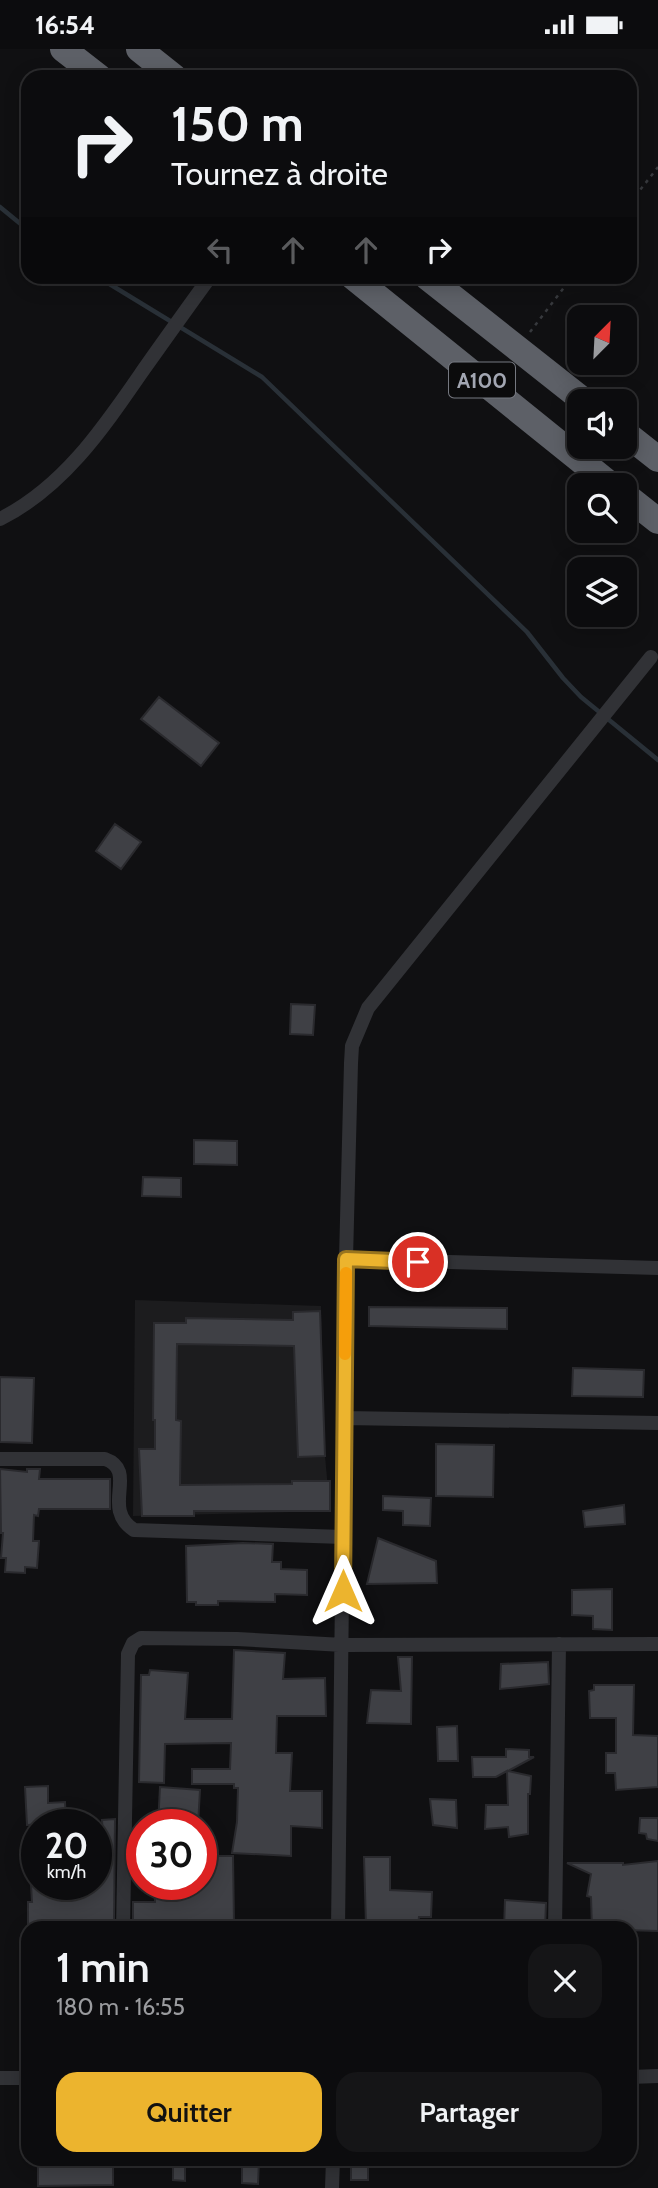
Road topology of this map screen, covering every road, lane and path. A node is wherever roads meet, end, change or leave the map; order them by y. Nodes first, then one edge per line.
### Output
1 (63, 49) edge
2 (138, 49) edge
3 (90, 70) edge
4 (165, 70) edge
5 (658, 167) edge
6 (637, 194) edge
7 (204, 284) edge
8 (362, 284) edge
9 (436, 284) edge
10 (567, 284) edge
11 (518, 348) junction
12 (569, 389) edge
13 (637, 442) edge
14 (658, 459) edge
15 (596, 473) edge
16 (637, 504) edge
17 (0, 519) edge
18 (658, 521) edge
19 (651, 657) dead end
20 (346, 1259) junction
21 (658, 1268) edge
22 (345, 1418) junction
23 (658, 1423) edge
24 (0, 1459) edge
25 (343, 1537) junction
26 (559, 1644) junction
27 (658, 1644) edge
28 (343, 1645) junction
29 (123, 1921) edge
30 (338, 1921) edge
31 (555, 1921) edge
32 (658, 2076) edge
33 (637, 2077) edge
34 (0, 2078) edge
35 (21, 2078) edge
36 (333, 2166) edge
37 (332, 2188) edge

1 - 3 highway
2 - 4 highway
5 - 6 path
7 - 17 street
8 - 15 highway, A100
9 - 11 highway, A100
10 - 11 path
11 - 12 highway, A100
13 - 14 highway
16 - 18 highway
19 - 20 street
20 - 21 street
20 - 22 street
22 - 23 street
22 - 25 street
24 - 25 street
25 - 28 street
26 - 27 street
26 - 28 street
26 - 31 street
28 - 29 street
28 - 30 street
32 - 33 street
34 - 35 street
36 - 37 street

